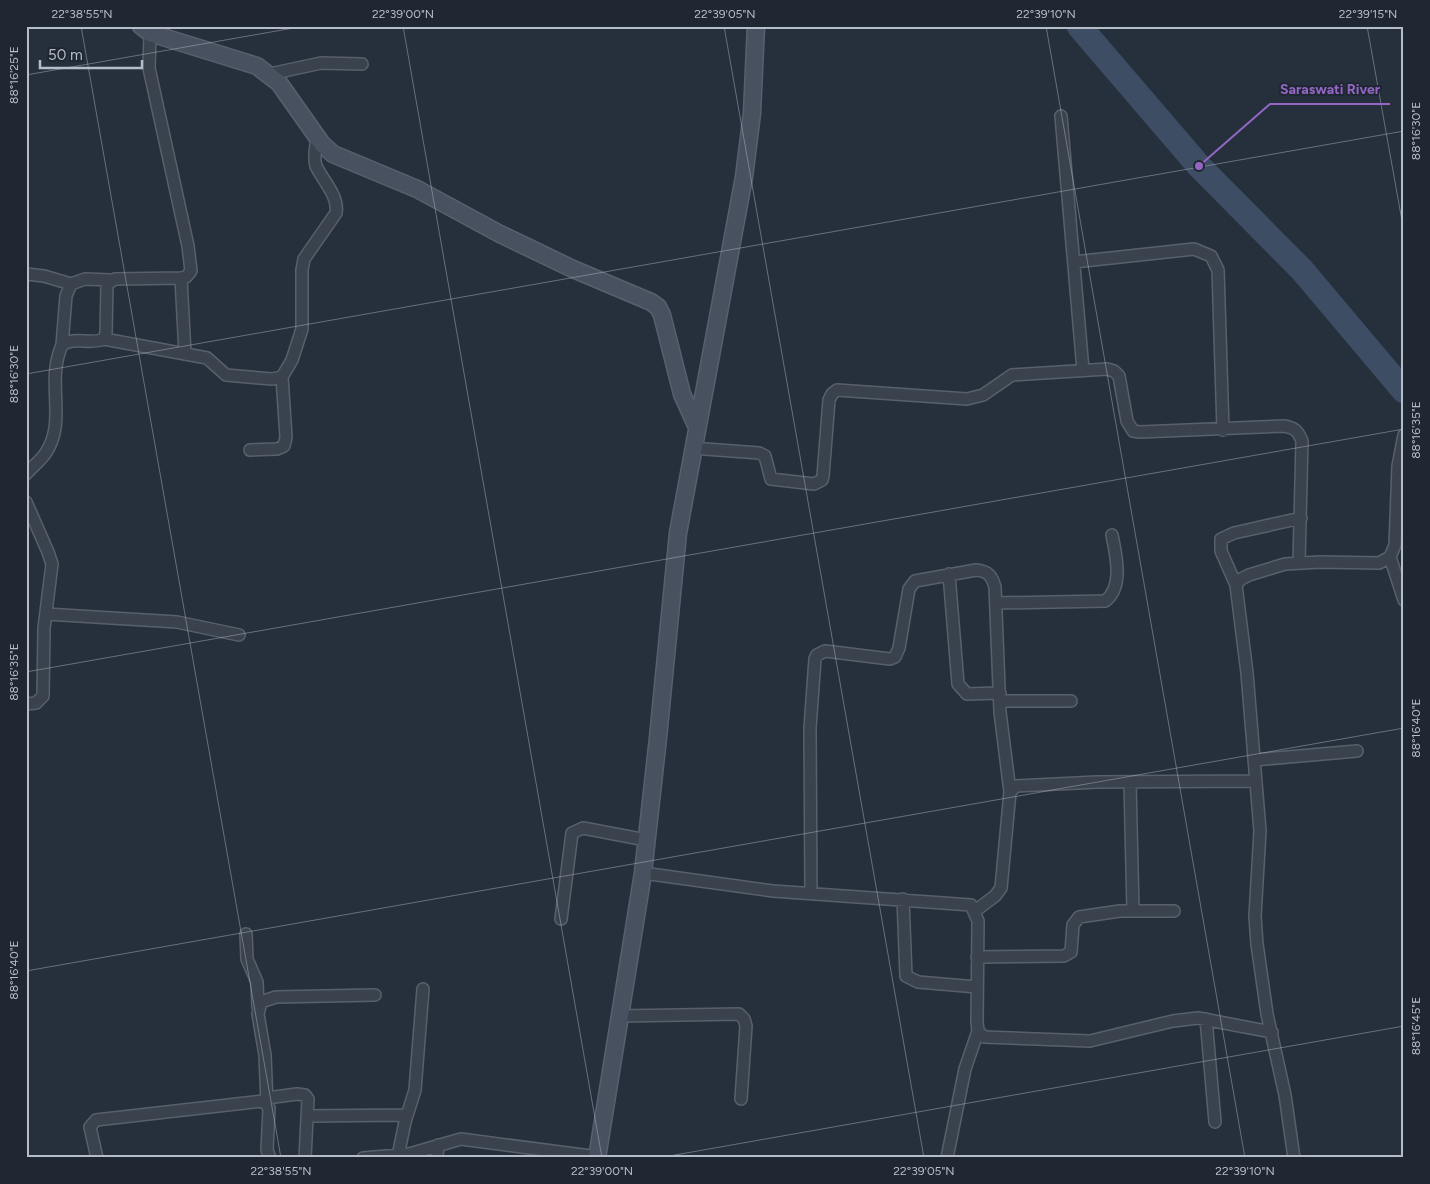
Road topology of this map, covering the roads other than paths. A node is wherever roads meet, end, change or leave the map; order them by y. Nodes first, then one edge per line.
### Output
1 (756, 26) edge
2 (145, 30) edge
3 (362, 64) dead end
4 (270, 74) junction
5 (1061, 116) dead end
6 (317, 138) junction
7 (1074, 262) junction
8 (26, 274) edge
9 (181, 278) junction
10 (111, 280) junction
11 (71, 284) junction
12 (104, 339) junction
13 (62, 345) junction
14 (184, 354) junction
15 (1083, 370) junction
16 (282, 377) junction
17 (696, 425) junction
18 (1223, 430) junction
19 (1404, 435) edge
20 (692, 448) junction
21 (250, 450) dead end
22 (26, 474) edge
23 (26, 502) edge
24 (1300, 518) junction
25 (1112, 535) dead end
26 (1390, 557) junction
27 (1299, 562) junction
28 (949, 574) junction
29 (1236, 585) junction
30 (1404, 600) edge
31 (996, 603) junction
32 (46, 614) junction
33 (239, 635) dead end
34 (1000, 697) junction
35 (1070, 701) dead end
36 (26, 704) edge
37 (1357, 751) dead end
38 (1254, 760) junction
39 (1256, 781) junction
40 (1130, 782) junction
41 (1010, 792) junction
42 (646, 840) junction
43 (643, 872) junction
44 (811, 893) junction
45 (903, 899) junction
46 (975, 911) junction
47 (1133, 911) junction
48 (1174, 911) dead end
49 (561, 919) dead end
50 (246, 934) dead end
51 (977, 957) junction
52 (977, 987) junction
53 (423, 989) dead end
54 (375, 995) dead end
55 (258, 1007) junction
56 (620, 1016) junction
57 (1206, 1019) junction
58 (978, 1032) junction
59 (1272, 1032) junction
60 (740, 1099) dead end
61 (267, 1101) junction
62 (406, 1115) junction
63 (308, 1116) junction
64 (1215, 1122) dead end
65 (438, 1145) junction
66 (398, 1156) junction
67 (598, 1157) edge
68 (97, 1158) edge
69 (270, 1158) edge
70 (305, 1158) edge
71 (363, 1158) edge
72 (437, 1158) edge
73 (947, 1158) edge
74 (1294, 1158) edge

1 - 17 street
2 - 4 street
2 - 9 street
3 - 4 street
4 - 6 street
5 - 7 street
6 - 16 street
6 - 17 street
7 - 15 street
7 - 18 street
8 - 11 street
9 - 10 street
9 - 14 street
10 - 11 street
10 - 12 street
11 - 13 street
12 - 13 street
12 - 14 street
13 - 22 street
14 - 16 street
15 - 18 street
15 - 20 street
16 - 21 street
17 - 20 street
18 - 24 street
19 - 26 street
20 - 42 street
23 - 32 street
24 - 27 street
24 - 29 street
25 - 31 street
26 - 27 street
26 - 30 street
27 - 29 street
28 - 31 street
28 - 34 street
28 - 44 street
29 - 38 street
31 - 34 street
32 - 33 street
32 - 36 street
34 - 35 street
34 - 41 street
37 - 38 street
38 - 39 street
39 - 40 street
39 - 59 street
40 - 41 street
40 - 47 street
41 - 46 street
42 - 43 street
42 - 49 street
43 - 44 street
43 - 56 street
44 - 45 street
45 - 46 street
45 - 52 street
46 - 51 street
47 - 48 street
47 - 51 street
50 - 55 street
51 - 52 street
52 - 58 street
53 - 62 street
54 - 55 street
55 - 61 street
56 - 60 street
56 - 67 street
57 - 58 street
57 - 59 street
57 - 64 street
58 - 73 street
59 - 74 street
61 - 63 street
61 - 68 street
61 - 69 street
62 - 63 street
62 - 66 street
63 - 70 street
65 - 66 street
65 - 67 street
65 - 72 street
66 - 71 street

